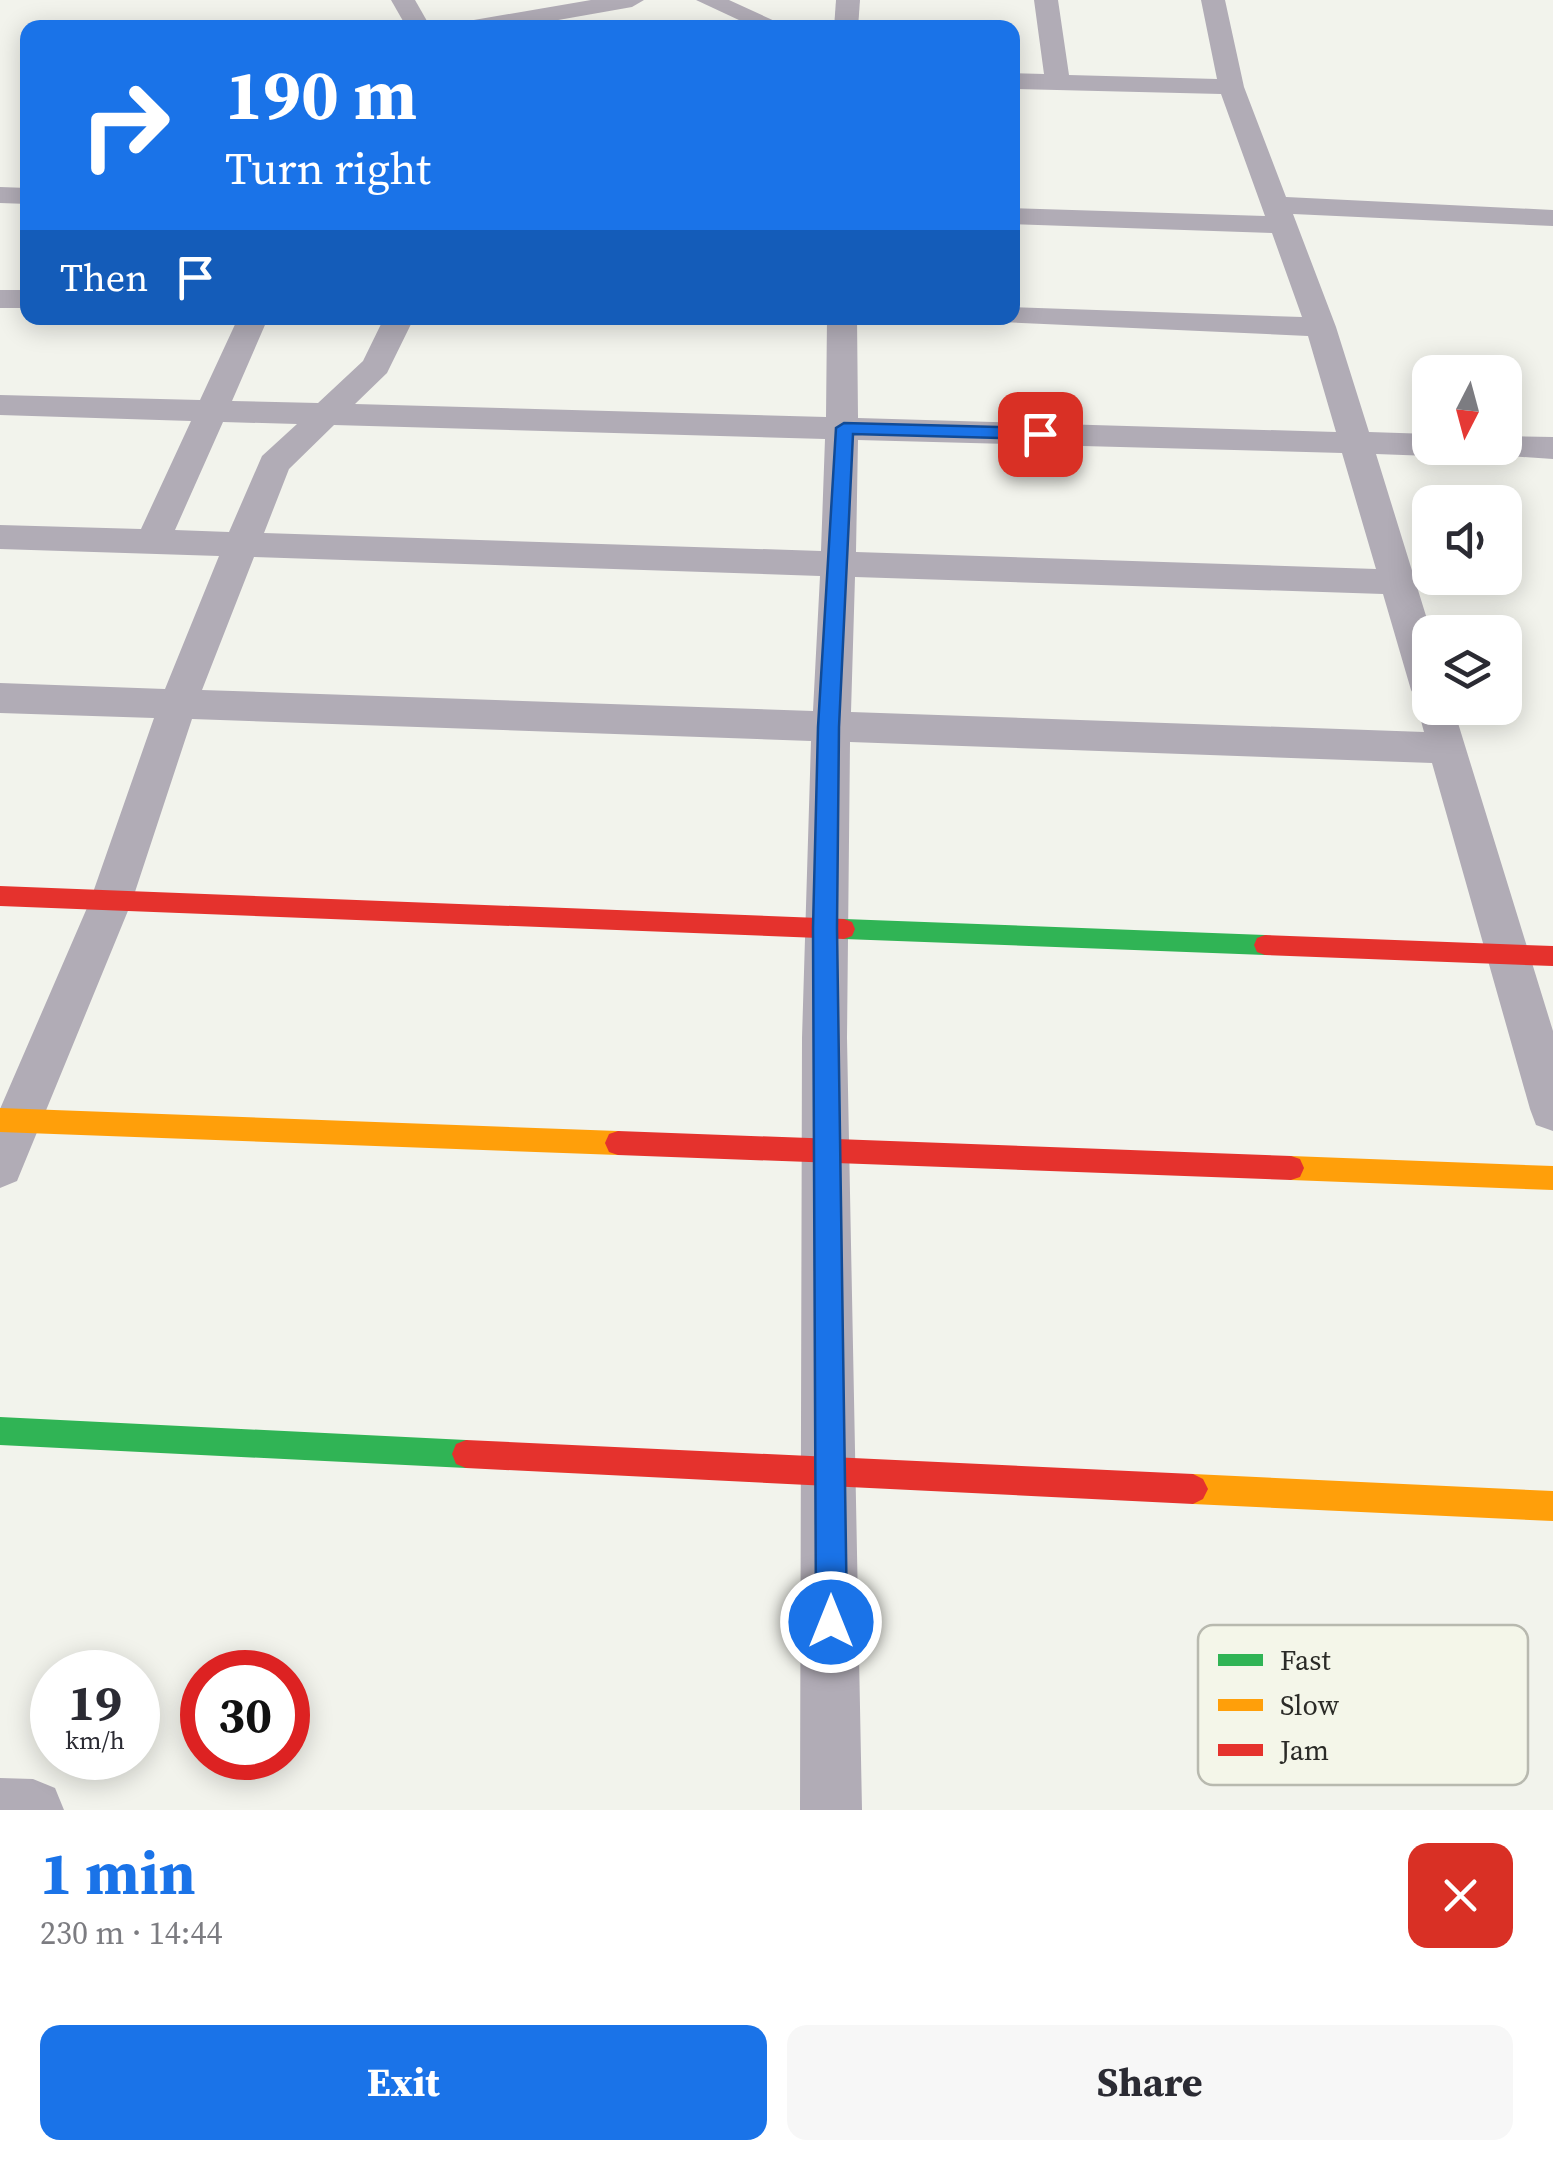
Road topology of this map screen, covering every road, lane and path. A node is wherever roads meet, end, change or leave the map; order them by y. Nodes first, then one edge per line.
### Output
1 (632, 0) edge
2 (708, 0) edge
3 (1046, 0) edge
4 (1213, 0) edge
5 (515, 20) edge
6 (758, 20) edge
7 (1020, 81) edge
8 (1058, 82) junction
9 (1232, 87) junction
10 (1280, 215) junction
11 (1020, 216) edge
12 (1544, 218) edge
13 (1553, 251) edge
14 (1020, 316) edge
15 (250, 325) edge
16 (396, 325) edge
17 (842, 325) edge
18 (1321, 327) junction
19 (0, 405) edge
20 (213, 411) junction
21 (321, 414) junction
22 (844, 428) junction
23 (1354, 442) junction
24 (1412, 444) edge
25 (1522, 447) edge
26 (1553, 448) edge
27 (0, 538) edge
28 (153, 542) junction
29 (242, 545) junction
30 (838, 564) junction
31 (1396, 582) junction
32 (1412, 633) edge
33 (0, 698) edge
34 (178, 704) junction
35 (1441, 725) edge
36 (828, 727) junction
37 (1448, 748) junction
38 (0, 896) edge
39 (111, 901) junction
40 (825, 928) junction
41 (1509, 954) junction
42 (1553, 956) edge
43 (1553, 1109) edge
44 (10, 1120) edge
45 (824, 1151) junction
46 (0, 1165) edge
47 (1553, 1178) edge
48 (0, 1431) edge
49 (832, 1471) junction
50 (1553, 1506) edge
51 (0, 1808) edge
52 (33, 1810) edge
53 (831, 1810) edge

1 - 5 street
2 - 6 street
3 - 8 street
4 - 9 street
7 - 8 street
8 - 9 street
9 - 10 street
10 - 11 street
10 - 12 street
10 - 18 street
12 - 13 street
14 - 18 street
15 - 20 street
16 - 21 street
17 - 22 street
18 - 23 street
19 - 20 street
20 - 21 street
20 - 28 street
21 - 22 street
21 - 29 street
22 - 23 street
22 - 30 street
23 - 24 street
23 - 31 street
25 - 26 street
27 - 28 street
28 - 29 street
29 - 30 street
29 - 34 street
30 - 31 street
30 - 36 street
31 - 32 street
33 - 34 street
34 - 36 street
34 - 39 street
35 - 37 street
36 - 37 street
36 - 40 street
37 - 41 street
38 - 39 street
39 - 40 street
39 - 44 street
40 - 41 street
40 - 45 street
41 - 42 street
41 - 43 street
44 - 45 street
44 - 46 street
45 - 47 street
45 - 49 street
48 - 49 street
49 - 50 street
49 - 53 street
51 - 52 street

